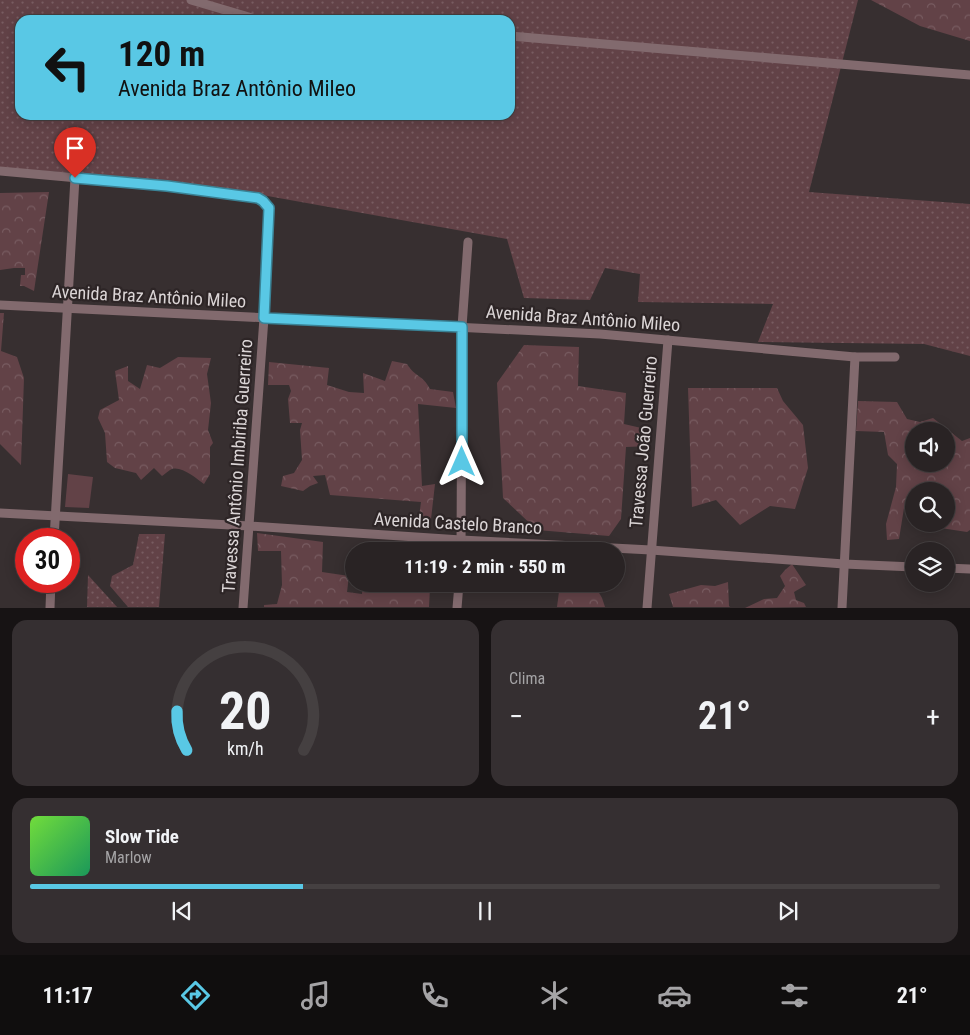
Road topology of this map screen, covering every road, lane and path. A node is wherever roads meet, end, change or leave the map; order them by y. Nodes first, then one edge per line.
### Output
1 (191, 0) edge
2 (242, 15) edge
3 (515, 36) edge
4 (970, 74) edge
5 (0, 172) edge
6 (75, 178) junction
7 (468, 242) dead end
8 (0, 305) edge
9 (68, 308) junction
10 (264, 318) junction
11 (462, 327) junction
12 (668, 340) junction
13 (855, 357) junction
14 (895, 357) dead end
15 (0, 513) edge
16 (56, 517) junction
17 (250, 526) junction
18 (55, 528) edge
19 (461, 540) junction
20 (651, 550) junction
21 (844, 564) junction
22 (905, 567) edge
23 (955, 568) edge
24 (970, 569) edge
25 (458, 592) edge
26 (51, 593) edge
27 (50, 608) edge
28 (243, 608) edge
29 (457, 608) edge
30 (647, 608) edge
31 (842, 608) edge

1 - 2 street
3 - 4 street
5 - 6 street
6 - 9 street
6 - 10 street, Travessa Antônio Imbiriba Guerreiro
7 - 11 street
8 - 9 street, Avenida Braz Antônio Mileo
9 - 10 street, Avenida Braz Antônio Mileo
9 - 16 street
10 - 11 street, Avenida Braz Antônio Mileo
10 - 17 street, Travessa Antônio Imbiriba Guerreiro
11 - 12 street, Avenida Braz Antônio Mileo
11 - 19 street
12 - 13 street, Avenida Braz Antônio Mileo
12 - 20 street, Travessa João Guerreiro
13 - 14 street, Avenida Braz Antônio Mileo
13 - 21 street
15 - 16 street, Avenida Castelo Branco
16 - 17 street, Avenida Castelo Branco
16 - 18 street
17 - 19 street, Avenida Castelo Branco
17 - 28 street, Travessa Antônio Imbiriba Guerreiro
19 - 20 street, Avenida Castelo Branco
20 - 21 street, Avenida Castelo Branco
20 - 30 street, Travessa João Guerreiro
21 - 22 street, Avenida Castelo Branco
21 - 31 street
23 - 24 street
25 - 29 street
26 - 27 street

